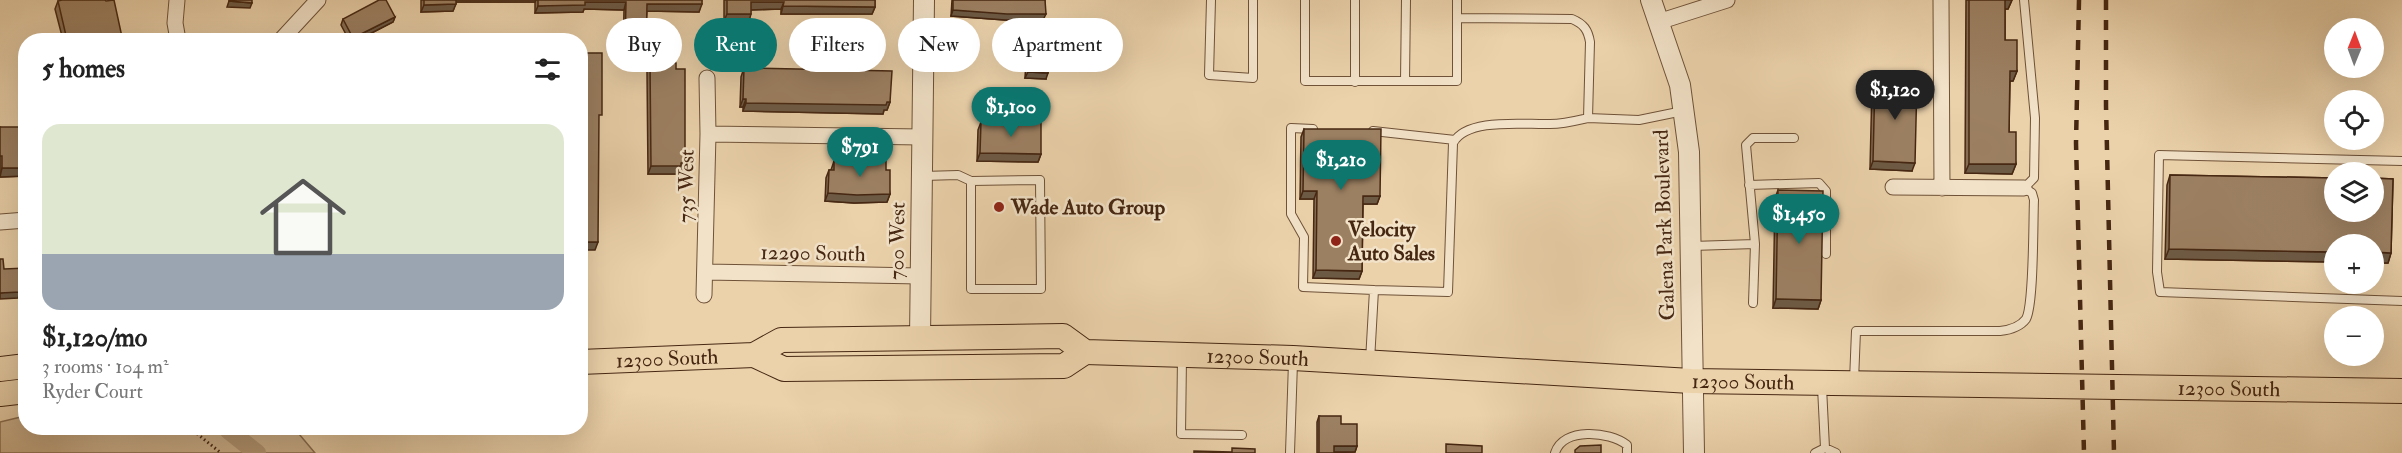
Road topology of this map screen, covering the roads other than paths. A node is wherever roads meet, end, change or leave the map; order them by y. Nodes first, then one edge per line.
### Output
1 (177, 0) edge
2 (318, 0) edge
3 (924, 0) edge
4 (1211, 0) edge
5 (1253, 0) edge
6 (1305, 0) edge
7 (1355, 0) edge
8 (1406, 0) edge
9 (1457, 0) edge
10 (1651, 0) edge
11 (1727, 0) edge
12 (1941, 0) edge
13 (2024, 0) edge
14 (1457, 18) junction
15 (1658, 22) junction
16 (177, 33) edge
17 (287, 33) edge
18 (707, 78) dead end
19 (1405, 81) junction
20 (1354, 82) junction
21 (1684, 111) junction
22 (1588, 118) junction
23 (1324, 129) edge
24 (1369, 131) edge
25 (708, 134) junction
26 (922, 137) junction
27 (1794, 138) dead end
28 (1455, 140) junction
29 (2402, 161) edge
30 (921, 176) junction
31 (971, 181) junction
32 (1749, 185) junction
33 (1893, 187) dead end
34 (1942, 188) junction
35 (2024, 188) junction
36 (18, 221) edge
37 (0, 222) edge
38 (1755, 244) junction
39 (1690, 246) junction
40 (1826, 254) dead end
41 (705, 272) junction
42 (920, 276) junction
43 (1374, 290) junction
44 (704, 295) dead end
45 (2402, 301) edge
46 (1753, 303) dead end
47 (920, 338) junction
48 (1085, 352) junction
49 (1182, 354) junction
50 (754, 355) junction
51 (1293, 358) junction
52 (588, 362) edge
53 (1370, 362) junction
54 (18, 367) edge
55 (0, 369) edge
56 (1691, 381) junction
57 (1821, 383) junction
58 (1854, 383) junction
59 (2402, 390) edge
60 (18, 392) edge
61 (0, 394) edge
62 (1242, 435) dead end
63 (1825, 448) junction
64 (1627, 449) edge
65 (1290, 453) edge
66 (1555, 453) edge
67 (1694, 453) edge
68 (1815, 453) edge
69 (1836, 453) edge

1 - 16 street
2 - 17 street
3 - 26 street, 700 West
4 - 5 lane
6 - 20 lane
7 - 20 lane
8 - 19 lane
9 - 14 lane
10 - 15 street, Galena Park Boulevard
11 - 15 street
12 - 34 street
13 - 35 lane
14 - 19 lane
14 - 22 lane
15 - 21 street, Galena Park Boulevard
18 - 25 street, 735 West
19 - 20 lane
21 - 22 lane
21 - 39 street, Galena Park Boulevard
22 - 28 lane
23 - 43 lane
24 - 28 lane
25 - 26 street
25 - 41 street, 735 West
26 - 30 street, 700 West
27 - 32 lane
28 - 43 lane
29 - 45 lane
30 - 31 lane
30 - 42 street, 700 West
31 - 31 lane
32 - 38 lane
32 - 40 lane
33 - 34 street
34 - 35 street
35 - 58 lane
36 - 37 street
38 - 39 lane
38 - 46 lane
39 - 56 street, Galena Park Boulevard
41 - 42 street, 12290 South
41 - 44 street, 735 West
42 - 47 street, 700 West
43 - 53 lane
47 - 48 main road, 12300 South
47 - 50 main road, 12300 South
48 - 49 main road, 12300 South
48 - 50 main road, 12300 South
49 - 51 main road, 12300 South
49 - 62 lane
50 - 52 main road, 12300 South
51 - 53 main road, 12300 South
51 - 65 lane
53 - 56 main road, 12300 South
54 - 55 main road
56 - 57 main road, 12300 South
56 - 67 street, Galena Park Boulevard
57 - 58 main road, 12300 South
57 - 63 lane
58 - 59 main road, 12300 South
60 - 61 main road
63 - 68 lane
63 - 69 lane
64 - 66 lane

